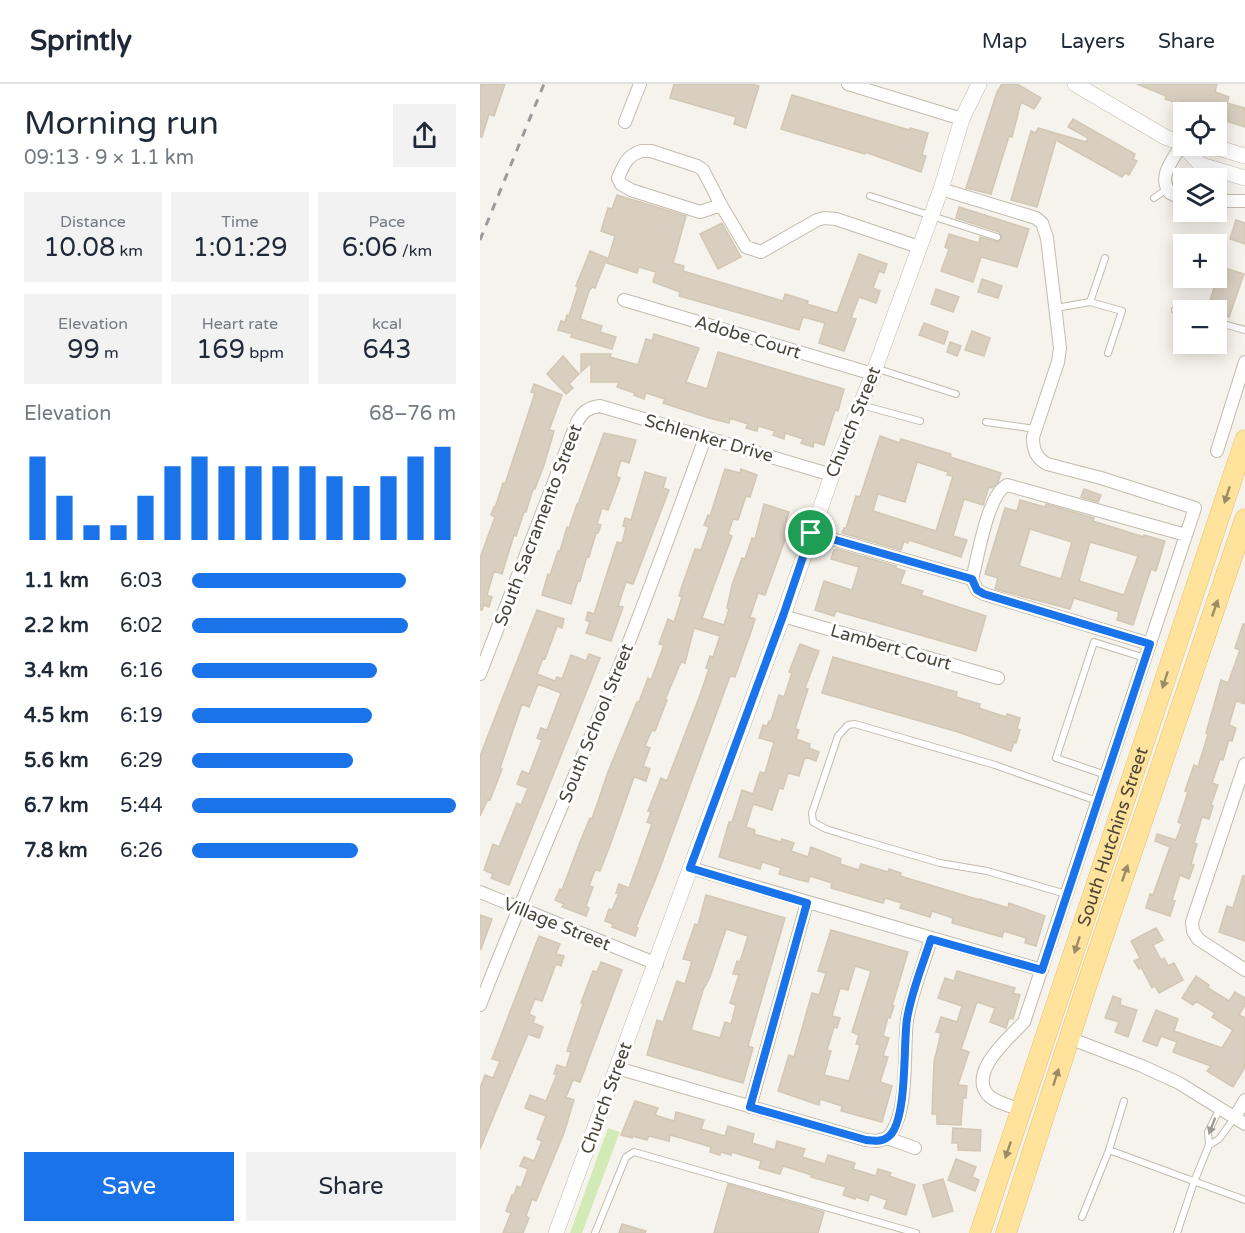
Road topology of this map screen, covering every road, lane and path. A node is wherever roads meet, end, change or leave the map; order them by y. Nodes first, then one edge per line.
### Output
1 (640, 84) edge
2 (848, 84) edge
3 (979, 84) edge
4 (1075, 84) edge
5 (962, 119) junction
6 (625, 122) dead end
7 (1173, 140) edge
8 (1227, 151) edge
9 (1176, 156) edge
10 (1193, 156) edge
11 (1245, 156) edge
12 (1245, 178) edge
13 (941, 189) junction
14 (1167, 189) junction
15 (1173, 194) edge
16 (870, 196) dead end
17 (1154, 198) dead end
18 (1227, 201) edge
19 (1245, 201) edge
20 (721, 205) junction
21 (931, 215) junction
22 (997, 237) dead end
23 (919, 247) junction
24 (1105, 258) dead end
25 (624, 300) dead end
26 (1090, 302) junction
27 (1055, 308) junction
28 (1227, 325) edge
29 (1245, 330) edge
30 (1108, 353) dead end
31 (1245, 362) edge
32 (874, 371) junction
33 (956, 393) dead end
34 (860, 405) junction
35 (586, 410) joint
36 (920, 422) dead end
37 (986, 422) dead end
38 (1036, 429) junction
39 (705, 438) junction
40 (1245, 440) edge
41 (1217, 451) dead end
42 (832, 475) junction
43 (1245, 519) edge
44 (811, 533) junction
45 (1186, 535) junction
46 (972, 579) junction
47 (783, 616) junction
48 (1150, 644) junction
49 (1145, 658) junction
50 (480, 674) edge
51 (998, 678) dead end
52 (1244, 770) edge
53 (1106, 775) junction
54 (1097, 801) junction
55 (690, 868) junction
56 (480, 892) edge
57 (1066, 894) junction
58 (807, 903) junction
59 (518, 908) junction
60 (931, 939) junction
61 (657, 964) junction
62 (1042, 970) junction
63 (1245, 970) edge
64 (480, 1005) edge
65 (1069, 1038) junction
66 (617, 1068) junction
67 (1245, 1100) edge
68 (1124, 1101) dead end
69 (750, 1107) junction
70 (1220, 1108) junction
71 (1022, 1110) junction
72 (1240, 1120) edge
73 (887, 1138) junction
74 (1209, 1145) junction
75 (915, 1148) dead end
76 (1109, 1150) junction
77 (1194, 1182) junction
78 (1245, 1200) edge
79 (1082, 1217) dead end
80 (556, 1233) edge
81 (595, 1233) edge
82 (916, 1233) edge
83 (980, 1233) edge
84 (1006, 1233) edge
85 (1177, 1233) edge

1 - 6 street
2 - 5 street
3 - 5 street, Church Street
4 - 7 street
5 - 13 street, Church Street
8 - 11 street
9 - 14 street
10 - 12 street
13 - 21 street, Church Street
13 - 27 street
14 - 15 street
14 - 17 lane
16 - 21 lane
18 - 19 street
20 - 20 street
20 - 23 street
21 - 22 lane
21 - 23 street, Church Street
23 - 32 street, Church Street
24 - 26 lane
25 - 32 street, Adobe Court
26 - 27 lane
26 - 30 lane
27 - 38 street
28 - 29 lane
31 - 41 street
32 - 33 lane
32 - 34 street, Church Street
34 - 36 lane
34 - 42 street, Church Street
35 - 39 street, Schlenker Drive
35 - 50 street, South Sacramento Street
37 - 38 lane
38 - 45 street
39 - 42 street, Schlenker Drive
39 - 59 street, South School Street
40 -> 71 main road, South Hutchins Street
42 - 44 street, Church Street
65 -> 43 main road, South Hutchins Street
44 - 46 street
44 - 47 street, Church Street
45 - 46 street
45 - 48 street
46 - 48 street
47 - 51 street, Lambert Court
47 - 55 street, Church Street
48 - 49 street
49 - 53 street
49 - 53 lane
52 - 63 street
53 - 54 street
54 - 57 street
54 - 57 lane
55 - 58 street
55 - 61 street, Church Street
56 - 59 street, Village Street
57 - 62 street
58 - 60 street
58 - 69 street
59 - 61 street, Village Street
59 - 64 street, South School Street
60 - 62 street
60 - 73 street
61 - 66 street, Church Street
62 - 71 street
65 - 70 street
84 -> 65 main road, South Hutchins Street
66 - 69 street
66 - 80 street, Church Street
67 - 72 street
68 - 76 lane
69 - 73 street
70 - 72 street
70 -> 74 lane
71 -> 83 main road, South Hutchins Street
72 - 74 lane
73 - 75 street
74 - 77 lane
76 - 77 lane
76 - 79 lane
77 - 78 lane
77 - 85 lane
81 - 82 lane

